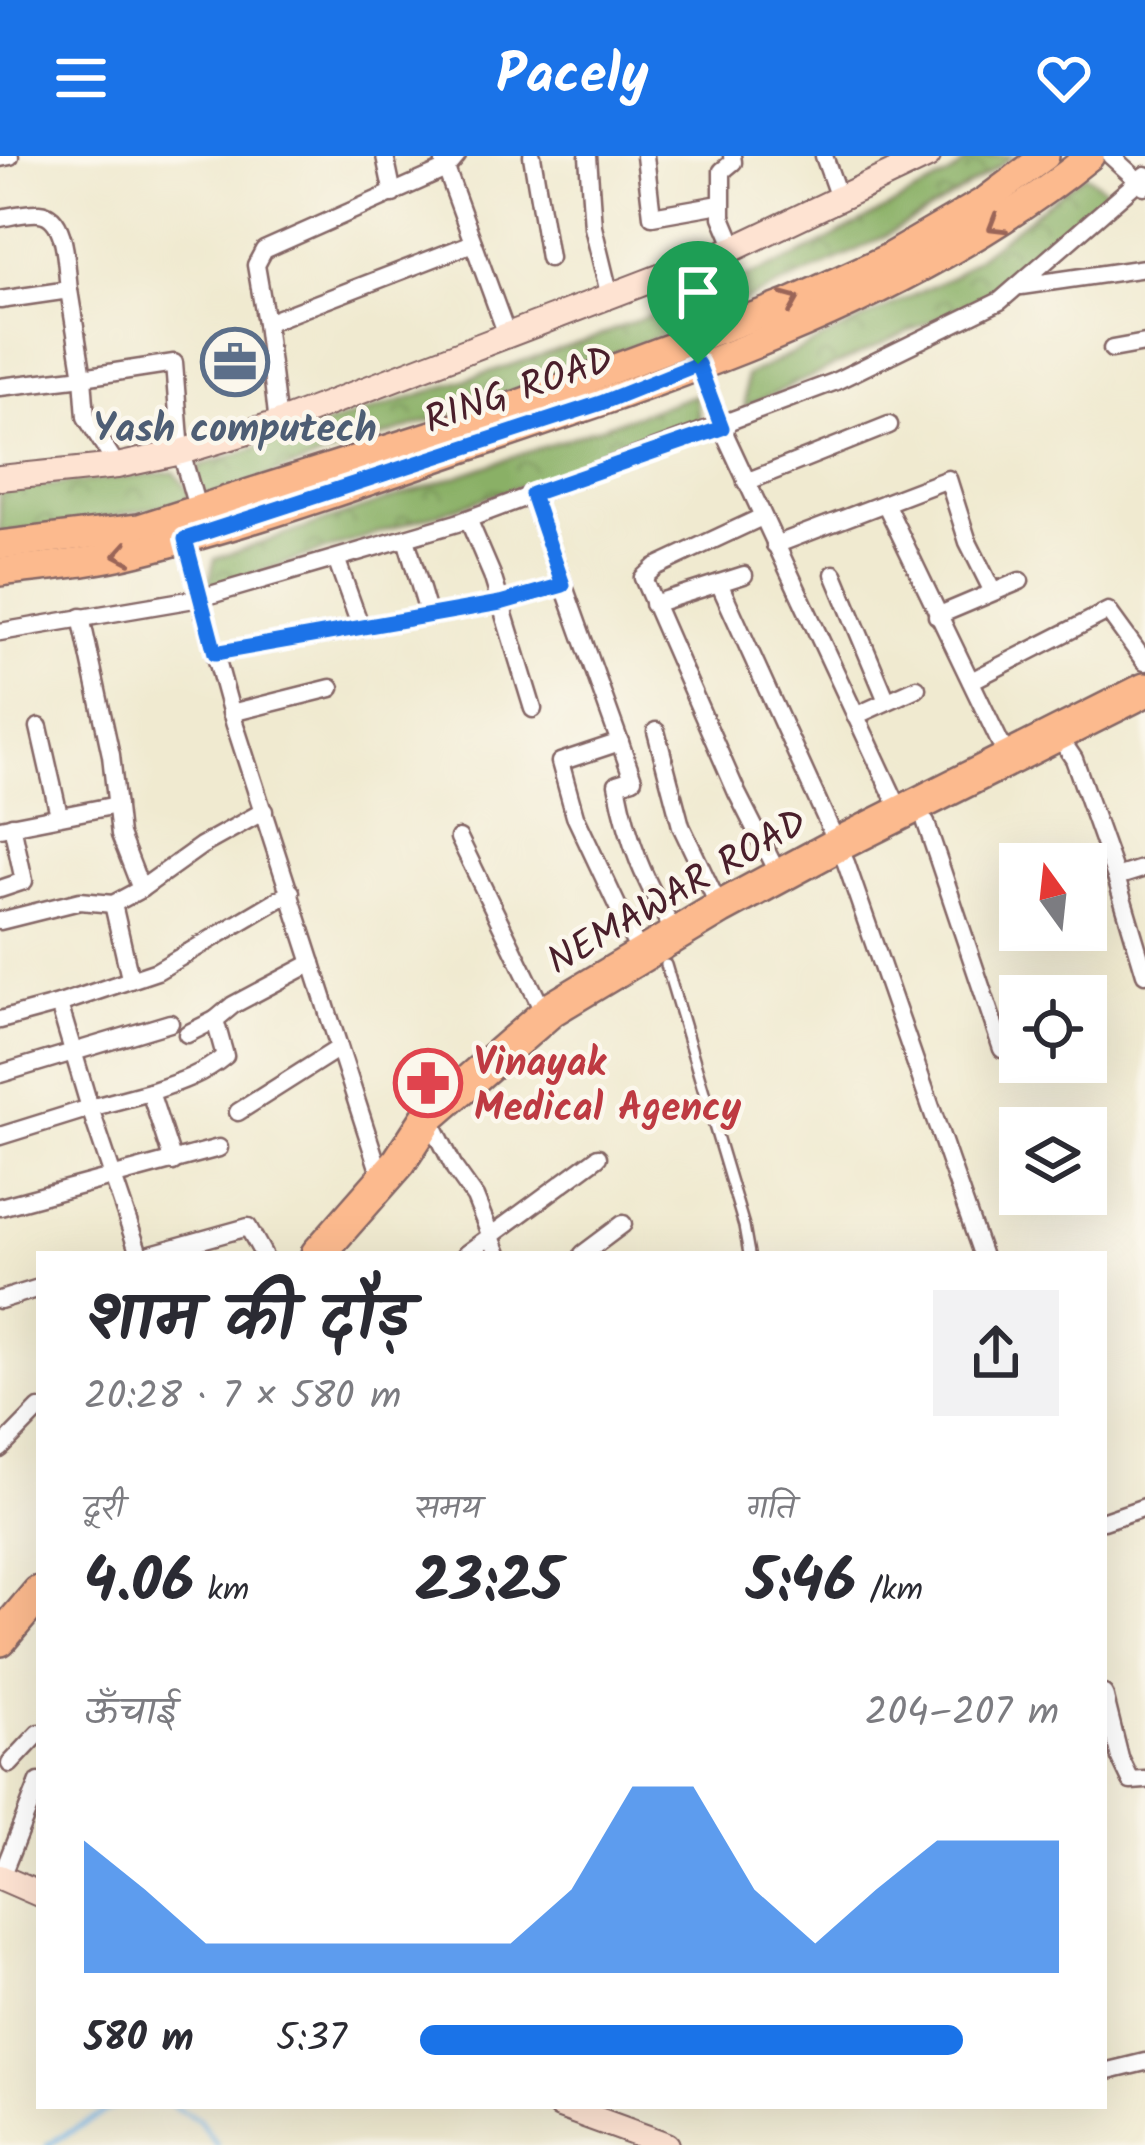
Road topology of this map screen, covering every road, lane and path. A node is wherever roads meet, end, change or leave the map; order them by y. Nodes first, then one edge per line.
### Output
1 (10, 156) edge
2 (385, 156) edge
3 (532, 156) edge
4 (588, 156) edge
5 (645, 156) edge
6 (731, 156) edge
7 (824, 156) edge
8 (928, 156) edge
9 (1046, 156) edge
10 (1090, 156) edge
11 (1111, 156) edge
12 (0, 158) edge
13 (448, 160) edge
14 (896, 163) edge
15 (1143, 181) edge
16 (393, 194) junction
17 (839, 198) junction
18 (720, 204) junction
19 (0, 218) edge
20 (473, 243) junction
21 (735, 248) junction
22 (549, 258) dead end
23 (1145, 268) edge
24 (1018, 287) junction
25 (69, 290) junction
26 (610, 297) junction
27 (0, 300) edge
28 (266, 323) junction
29 (507, 335) junction
30 (1145, 343) edge
31 (1112, 350) dead end
32 (698, 364) junction
33 (83, 376) junction
34 (0, 387) edge
35 (278, 423) junction
36 (889, 425) dead end
37 (722, 428) junction
38 (181, 452) junction
39 (117, 466) junction
40 (0, 478) edge
41 (746, 482) junction
42 (532, 494) junction
43 (885, 503) junction
44 (198, 511) junction
45 (762, 517) junction
46 (468, 519) junction
47 (185, 539) junction
48 (406, 539) junction
49 (0, 545) edge
50 (775, 545) junction
51 (337, 561) junction
52 (0, 572) edge
53 (744, 574) dead end
54 (833, 574) dead end
55 (1020, 581) dead end
56 (719, 583) junction
57 (563, 585) junction
58 (992, 590) junction
59 (200, 598) junction
60 (500, 603) junction
61 (653, 604) junction
62 (429, 616) junction
63 (938, 616) junction
64 (81, 617) junction
65 (361, 628) junction
66 (0, 632) edge
67 (215, 653) junction
68 (1145, 662) edge
69 (971, 682) junction
70 (332, 688) dead end
71 (917, 688) dead end
72 (1145, 690) edge
73 (887, 701) junction
74 (533, 709) dead end
75 (1145, 711) edge
76 (231, 713) junction
77 (855, 716) junction
78 (39, 727) dead end
79 (656, 731) dead end
80 (620, 742) junction
81 (1061, 743) junction
82 (1008, 759) junction
83 (117, 805) junction
84 (264, 811) junction
85 (59, 815) junction
86 (914, 818) junction
87 (6, 826) edge
88 (459, 838) dead end
89 (842, 854) junction
90 (1145, 868) edge
91 (779, 876) junction
92 (1116, 877) junction
93 (141, 889) junction
94 (0, 890) edge
95 (290, 892) junction
96 (112, 904) junction
97 (720, 908) junction
98 (1, 918) edge
99 (661, 952) junction
100 (312, 963) junction
101 (1145, 974) edge
102 (130, 978) junction
103 (59, 1004) junction
104 (545, 1015) junction
105 (0, 1020) edge
106 (215, 1020) junction
107 (170, 1023) dead end
108 (187, 1034) dead end
109 (999, 1041) edge
110 (339, 1048) junction
111 (73, 1054) junction
112 (0, 1074) edge
113 (150, 1092) junction
114 (90, 1108) junction
115 (238, 1112) dead end
116 (431, 1122) junction
117 (0, 1136) edge
118 (219, 1148) dead end
119 (598, 1157) dead end
120 (173, 1162) junction
121 (114, 1175) junction
122 (382, 1180) junction
123 (0, 1207) edge
124 (622, 1224) dead end
125 (494, 1246) edge
126 (138, 1251) edge
127 (163, 1251) edge
128 (261, 1251) edge
129 (322, 1251) edge
130 (335, 1251) edge
131 (587, 1251) edge
132 (748, 1251) edge
133 (981, 1251) edge
134 (36, 1289) edge
135 (0, 1300) edge
136 (36, 1412) edge
137 (0, 1449) edge
138 (1145, 1507) edge
139 (1107, 1520) edge
140 (36, 1579) edge
141 (36, 1597) edge
142 (0, 1619) edge
143 (0, 1639) edge
144 (1107, 1705) edge
145 (36, 1736) edge
146 (5, 1763) edge
147 (36, 1777) edge
148 (1145, 1780) edge
149 (36, 1786) edge
150 (1, 1877) edge
151 (36, 1893) edge
152 (1145, 2062) edge
153 (1107, 2071) edge
154 (568, 2109) edge
155 (667, 2145) edge

1 - 12 street
2 - 16 street
3 - 22 street
4 - 26 street
5 - 18 street
6 - 18 street
7 - 17 street
8 - 14 street
44 -> 9 main road, RING ROAD
10 -> 32 main road, RING ROAD
11 - 15 street
13 - 16 street
13 - 20 street
14 - 17 street
15 - 24 street
16 - 28 street
17 - 21 street
18 - 21 street
19 - 25 street
20 - 28 street
20 - 29 street
21 - 26 street
23 - 24 street
24 - 37 street
25 - 27 street
25 - 33 street
26 - 29 street
28 - 35 street
29 - 35 street
30 - 31 street
32 - 37 street
32 - 47 main road, RING ROAD
33 - 34 street
33 - 38 street
33 - 39 street
35 - 38 street
36 - 41 street
37 - 41 street
37 - 42 street
38 - 39 street
38 - 44 street
39 - 40 street
41 - 45 street
42 - 46 street
42 - 57 street
43 - 50 street
43 - 58 street
43 - 63 street
44 - 49 main road, RING ROAD
45 - 50 street
45 - 61 street
46 - 48 street
46 - 60 street
47 -> 52 main road, RING ROAD
47 - 59 street
48 - 51 street
48 - 62 street
50 - 77 street
51 - 59 street
51 - 65 street
53 - 56 street
54 - 73 street
55 - 58 street
56 - 61 street
56 - 89 street
57 - 60 street
57 - 80 street
58 - 63 street
59 - 64 street
59 - 67 street
60 - 62 street
60 - 74 street
61 - 91 street
62 - 65 street
63 - 69 street
64 - 66 street
64 - 83 street
65 - 67 street
67 - 76 street
68 - 69 street
69 - 82 street
70 - 76 street
71 - 73 street
72 - 81 highway, NEMAWAR ROAD
73 - 77 street
75 - 81 highway, NEMAWAR ROAD
76 - 84 street
77 - 86 street
78 - 85 street
79 - 97 street
80 - 99 street
80 - 99 street
81 - 82 highway, NEMAWAR ROAD
81 - 86 highway, NEMAWAR ROAD
81 - 92 street
82 - 86 highway, NEMAWAR ROAD
83 - 85 street
83 - 93 street
84 - 93 street
84 - 95 street
85 - 87 street
86 - 89 highway, NEMAWAR ROAD
86 - 109 street
87 - 94 street
88 - 104 street
89 - 91 highway, NEMAWAR ROAD
89 - 99 highway, NEMAWAR ROAD
89 - 133 street
90 - 92 street
91 - 97 highway, NEMAWAR ROAD
92 - 101 street
93 - 96 street
95 - 100 street
95 - 102 street
96 - 98 street
96 - 102 street
97 - 99 highway, NEMAWAR ROAD
99 - 104 highway, NEMAWAR ROAD
99 - 116 highway, NEMAWAR ROAD
99 - 132 lane
100 - 106 street
100 - 110 street
102 - 103 street
103 - 105 street
103 - 111 street
104 - 116 highway, NEMAWAR ROAD
106 - 108 street
106 - 113 street
107 - 111 street
110 - 115 street
110 - 122 street
111 - 112 street
111 - 114 street
113 - 114 street
113 - 120 street
114 - 117 street
114 - 121 street
116 - 122 highway, NEMAWAR ROAD
116 - 125 street
116 - 130 highway, NEMAWAR ROAD
118 - 120 street
119 - 125 street
120 - 121 street
121 - 123 street
121 - 126 street
122 - 129 highway, NEMAWAR ROAD
124 - 131 street
127 - 128 street
134 - 135 street
136 - 137 street
138 - 139 street
140 - 142 highway
141 - 143 highway
144 - 148 street
145 - 146 street
146 - 147 street
149 - 150 street
150 - 151 street
152 - 153 street
154 - 155 street

